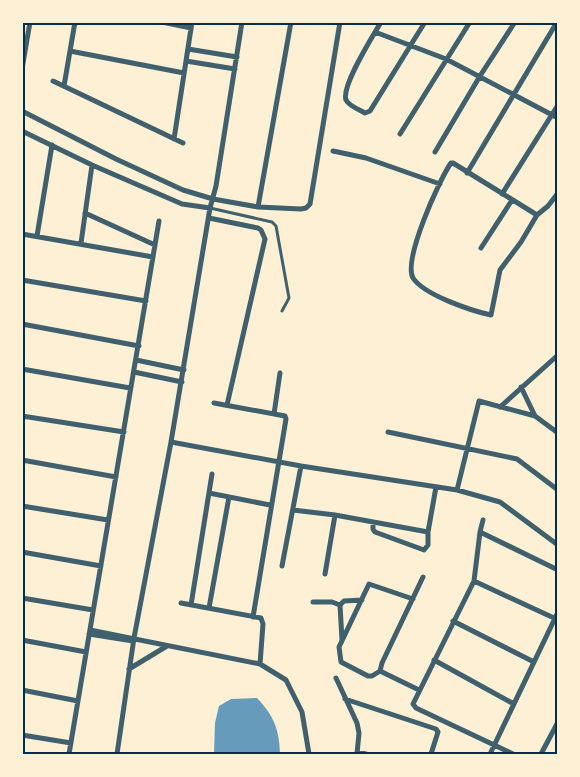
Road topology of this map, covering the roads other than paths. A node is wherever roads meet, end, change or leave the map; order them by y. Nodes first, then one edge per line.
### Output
1 (30, 22) edge
2 (75, 22) edge
3 (162, 22) edge
4 (242, 22) edge
5 (291, 22) edge
6 (340, 22) edge
7 (381, 22) edge
8 (424, 22) edge
9 (470, 22) edge
10 (515, 22) edge
11 (557, 22) edge
12 (192, 25) edge
13 (376, 32) junction
14 (410, 44) junction
15 (188, 49) junction
16 (70, 50) junction
17 (237, 57) junction
18 (446, 58) junction
19 (186, 60) junction
20 (22, 69) edge
21 (235, 69) junction
22 (184, 73) junction
23 (480, 76) junction
24 (53, 81) dead end
25 (64, 86) junction
26 (513, 94) junction
27 (558, 105) edge
28 (22, 111) edge
29 (551, 114) junction
30 (558, 118) edge
31 (22, 131) edge
32 (400, 134) dead end
33 (174, 139) junction
34 (182, 143) dead end
35 (52, 146) junction
36 (333, 151) dead end
37 (435, 152) dead end
38 (92, 165) junction
39 (467, 173) junction
40 (440, 184) junction
41 (558, 193) edge
42 (502, 194) junction
43 (213, 199) junction
44 (512, 200) junction
45 (258, 207) junction
46 (210, 208) junction
47 (85, 213) junction
48 (537, 214) junction
49 (209, 218) junction
50 (159, 221) dead end
51 (22, 234) edge
52 (37, 236) junction
53 (81, 243) junction
54 (156, 245) junction
55 (481, 248) dead end
56 (153, 257) junction
57 (22, 280) edge
58 (146, 301) junction
59 (282, 311) dead end
60 (22, 324) edge
61 (139, 346) junction
62 (558, 355) edge
63 (136, 360) junction
64 (22, 370) edge
65 (184, 370) junction
66 (134, 372) junction
67 (280, 373) dead end
68 (182, 382) junction
69 (521, 387) junction
70 (130, 388) junction
71 (214, 403) dead end
72 (227, 405) junction
73 (500, 406) junction
74 (274, 414) junction
75 (22, 416) edge
76 (535, 416) junction
77 (557, 431) edge
78 (124, 432) junction
79 (388, 432) dead end
80 (171, 442) junction
81 (468, 448) junction
82 (22, 460) edge
83 (277, 462) junction
84 (301, 466) junction
85 (212, 474) dead end
86 (116, 477) junction
87 (436, 487) junction
88 (457, 490) junction
89 (558, 490) edge
90 (209, 493) junction
91 (229, 497) junction
92 (270, 505) junction
93 (22, 506) edge
94 (293, 510) junction
95 (335, 515) junction
96 (108, 520) junction
97 (483, 520) dead end
98 (373, 522) junction
99 (428, 532) junction
100 (480, 532) junction
101 (558, 545) edge
102 (22, 552) edge
103 (101, 566) junction
104 (282, 566) dead end
105 (558, 570) edge
106 (325, 574) dead end
107 (423, 576) dead end
108 (474, 581) junction
109 (22, 598) edge
110 (413, 599) junction
111 (362, 600) junction
112 (313, 602) dead end
113 (181, 603) dead end
114 (191, 605) junction
115 (340, 605) junction
116 (209, 608) junction
117 (94, 610) junction
118 (558, 612) edge
119 (253, 617) junction
120 (554, 618) junction
121 (453, 621) junction
122 (90, 632) junction
123 (22, 640) edge
124 (134, 640) junction
125 (342, 641) junction
126 (168, 645) junction
127 (86, 652) junction
128 (434, 660) junction
129 (534, 662) junction
130 (260, 664) junction
131 (129, 669) junction
132 (380, 671) junction
133 (336, 678) dead end
134 (22, 690) edge
135 (419, 690) junction
136 (345, 699) junction
137 (78, 701) junction
138 (514, 704) junction
139 (558, 722) edge
140 (22, 735) edge
141 (71, 743) junction
142 (494, 745) junction
143 (357, 753) edge
144 (69, 754) edge
145 (117, 754) edge
146 (309, 754) edge
147 (366, 754) edge
148 (431, 754) edge
149 (490, 754) edge
150 (513, 754) edge
151 (541, 754) edge

1 - 20 street
2 - 16 street
3 - 12 street
4 - 17 street
5 - 45 street
6 - 45 street
7 - 13 street
8 - 14 street
9 - 18 street
10 - 23 street
11 - 26 street
12 - 15 street
13 - 14 street
13 - 14 street
14 - 18 street
15 - 17 street
15 - 19 street
16 - 22 street
16 - 25 street
17 - 21 street
18 - 23 street
18 - 32 street
19 - 21 street
19 - 22 street
21 - 43 street
22 - 33 street
23 - 26 street
23 - 37 street
24 - 25 street
25 - 33 street
26 - 29 street
26 - 39 street
27 - 29 street
28 - 43 street
29 - 30 street
29 - 42 street
31 - 35 street
33 - 34 street
35 - 38 street
35 - 52 street
36 - 40 street
38 - 46 street
38 - 47 street
39 - 40 street
39 - 42 street
40 - 48 street
41 - 48 street
42 - 44 street
43 - 45 street
43 - 46 street
44 - 48 street
44 - 55 street
46 - 49 street
46 - 59 lane
47 - 53 street
47 - 54 street
49 - 65 street
49 - 72 street
50 - 54 street
51 - 52 street
52 - 53 street
53 - 56 street
54 - 56 street
56 - 58 street
57 - 58 street
58 - 61 street
60 - 61 street
61 - 63 street
62 - 69 street
63 - 65 street
63 - 66 street
64 - 70 street
65 - 68 street
66 - 68 street
66 - 70 street
67 - 74 street
68 - 80 street
69 - 73 street
69 - 76 street
70 - 78 street
71 - 72 street
72 - 74 street
73 - 76 street
73 - 81 street
74 - 83 street
75 - 78 street
76 - 77 street
78 - 86 street
79 - 81 street
80 - 83 street
80 - 124 street
81 - 88 street
81 - 89 street
82 - 86 street
83 - 84 street
83 - 92 street
84 - 87 street
84 - 94 street
85 - 90 street
86 - 96 street
87 - 88 street
87 - 99 street
88 - 101 street
90 - 91 street
90 - 114 street
91 - 92 street
91 - 116 street
92 - 119 street
93 - 96 street
94 - 95 street
94 - 104 street
95 - 98 street
95 - 106 street
96 - 103 street
97 - 100 street
98 - 99 street
98 - 99 street
100 - 105 street
100 - 108 street
102 - 103 street
103 - 117 street
107 - 110 street
108 - 120 street
108 - 121 street
109 - 117 street
110 - 111 street
110 - 132 street
111 - 115 street
111 - 125 street
112 - 115 street
113 - 114 street
114 - 116 street
115 - 125 street
116 - 119 street
117 - 122 street
118 - 120 street
119 - 130 street
120 - 129 street
121 - 128 street
121 - 129 street
122 - 124 street
122 - 127 street
123 - 127 street
124 - 126 street
124 - 131 street
125 - 132 street
126 - 130 street
126 - 131 street
127 - 137 street
128 - 135 street
128 - 138 street
129 - 138 street
130 - 146 street
131 - 145 street
132 - 135 street
133 - 136 street
134 - 137 street
135 - 142 street
136 - 143 street
136 - 148 street
137 - 141 street
138 - 142 street
139 - 151 street
140 - 141 street
141 - 144 street
142 - 149 street
142 - 150 street
143 - 147 street

